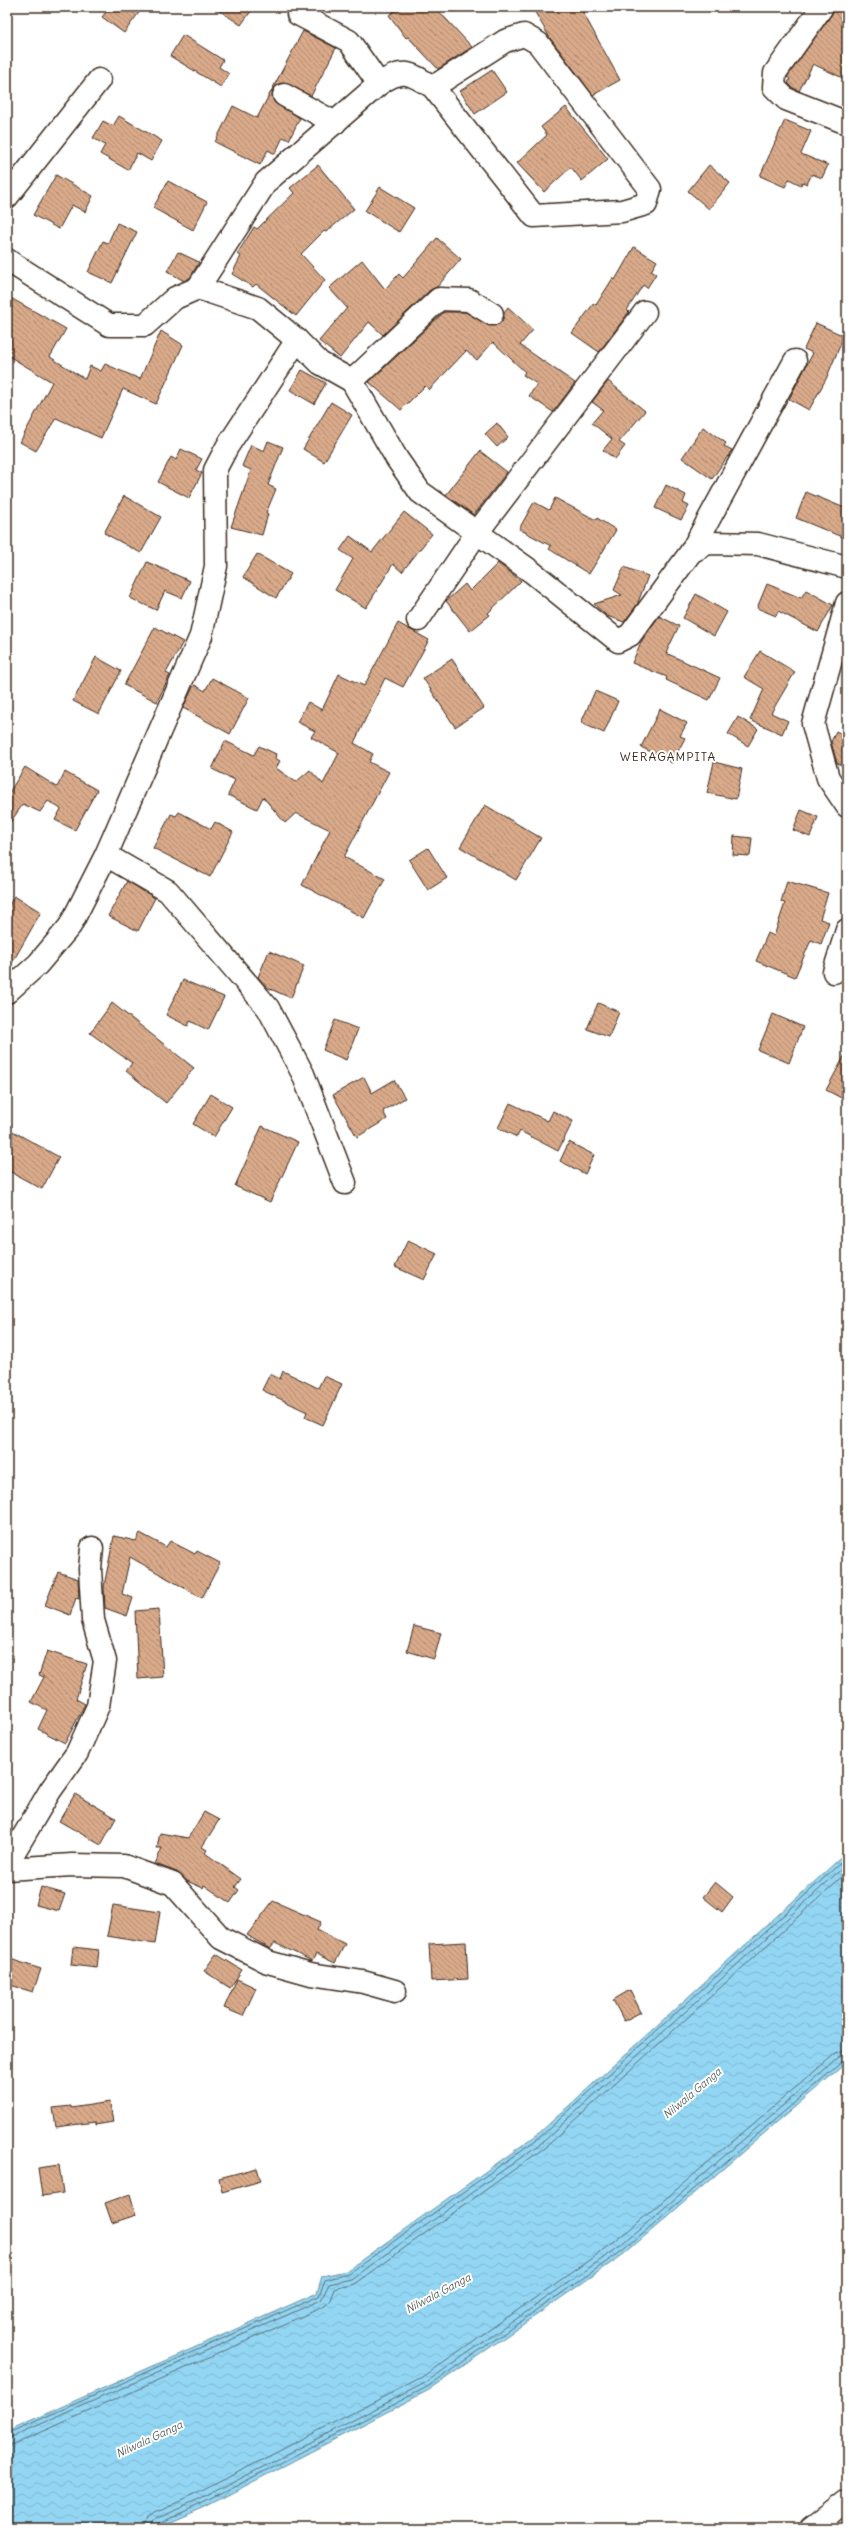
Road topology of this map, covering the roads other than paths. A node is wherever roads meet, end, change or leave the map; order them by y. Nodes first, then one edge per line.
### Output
1 (817, 12) edge
2 (298, 14) dead end
3 (99, 80) dead end
4 (379, 84) junction
5 (433, 87) junction
6 (284, 95) dead end
7 (335, 123) junction
8 (847, 123) edge
9 (7, 197) edge
10 (7, 260) edge
11 (198, 288) junction
12 (645, 312) dead end
13 (492, 314) dead end
14 (297, 340) junction
15 (795, 361) dead end
16 (352, 381) junction
17 (476, 534) junction
18 (691, 552) junction
19 (847, 567) edge
20 (847, 603) edge
21 (418, 620) dead end
22 (847, 806) edge
23 (106, 855) junction
24 (847, 930) edge
25 (834, 972) dead end
26 (7, 992) edge
27 (345, 1183) dead end
28 (92, 1548) dead end
29 (7, 1864) edge
30 (7, 1868) edge
31 (395, 1991) dead end
32 (847, 2500) edge
33 (811, 2528) edge

1 - 8 street
2 - 4 street
3 - 9 street
4 - 5 street
4 - 7 street
5 - 5 street
6 - 7 street
7 - 11 street
10 - 11 street
11 - 14 street
12 - 17 street
13 - 16 street
14 - 16 street
14 - 23 street
15 - 18 street
16 - 17 street
17 - 18 street
17 - 21 street
18 - 19 street
20 - 22 street
23 - 26 street
23 - 27 street
24 - 25 street
28 - 29 street
30 - 31 street
32 - 33 street

